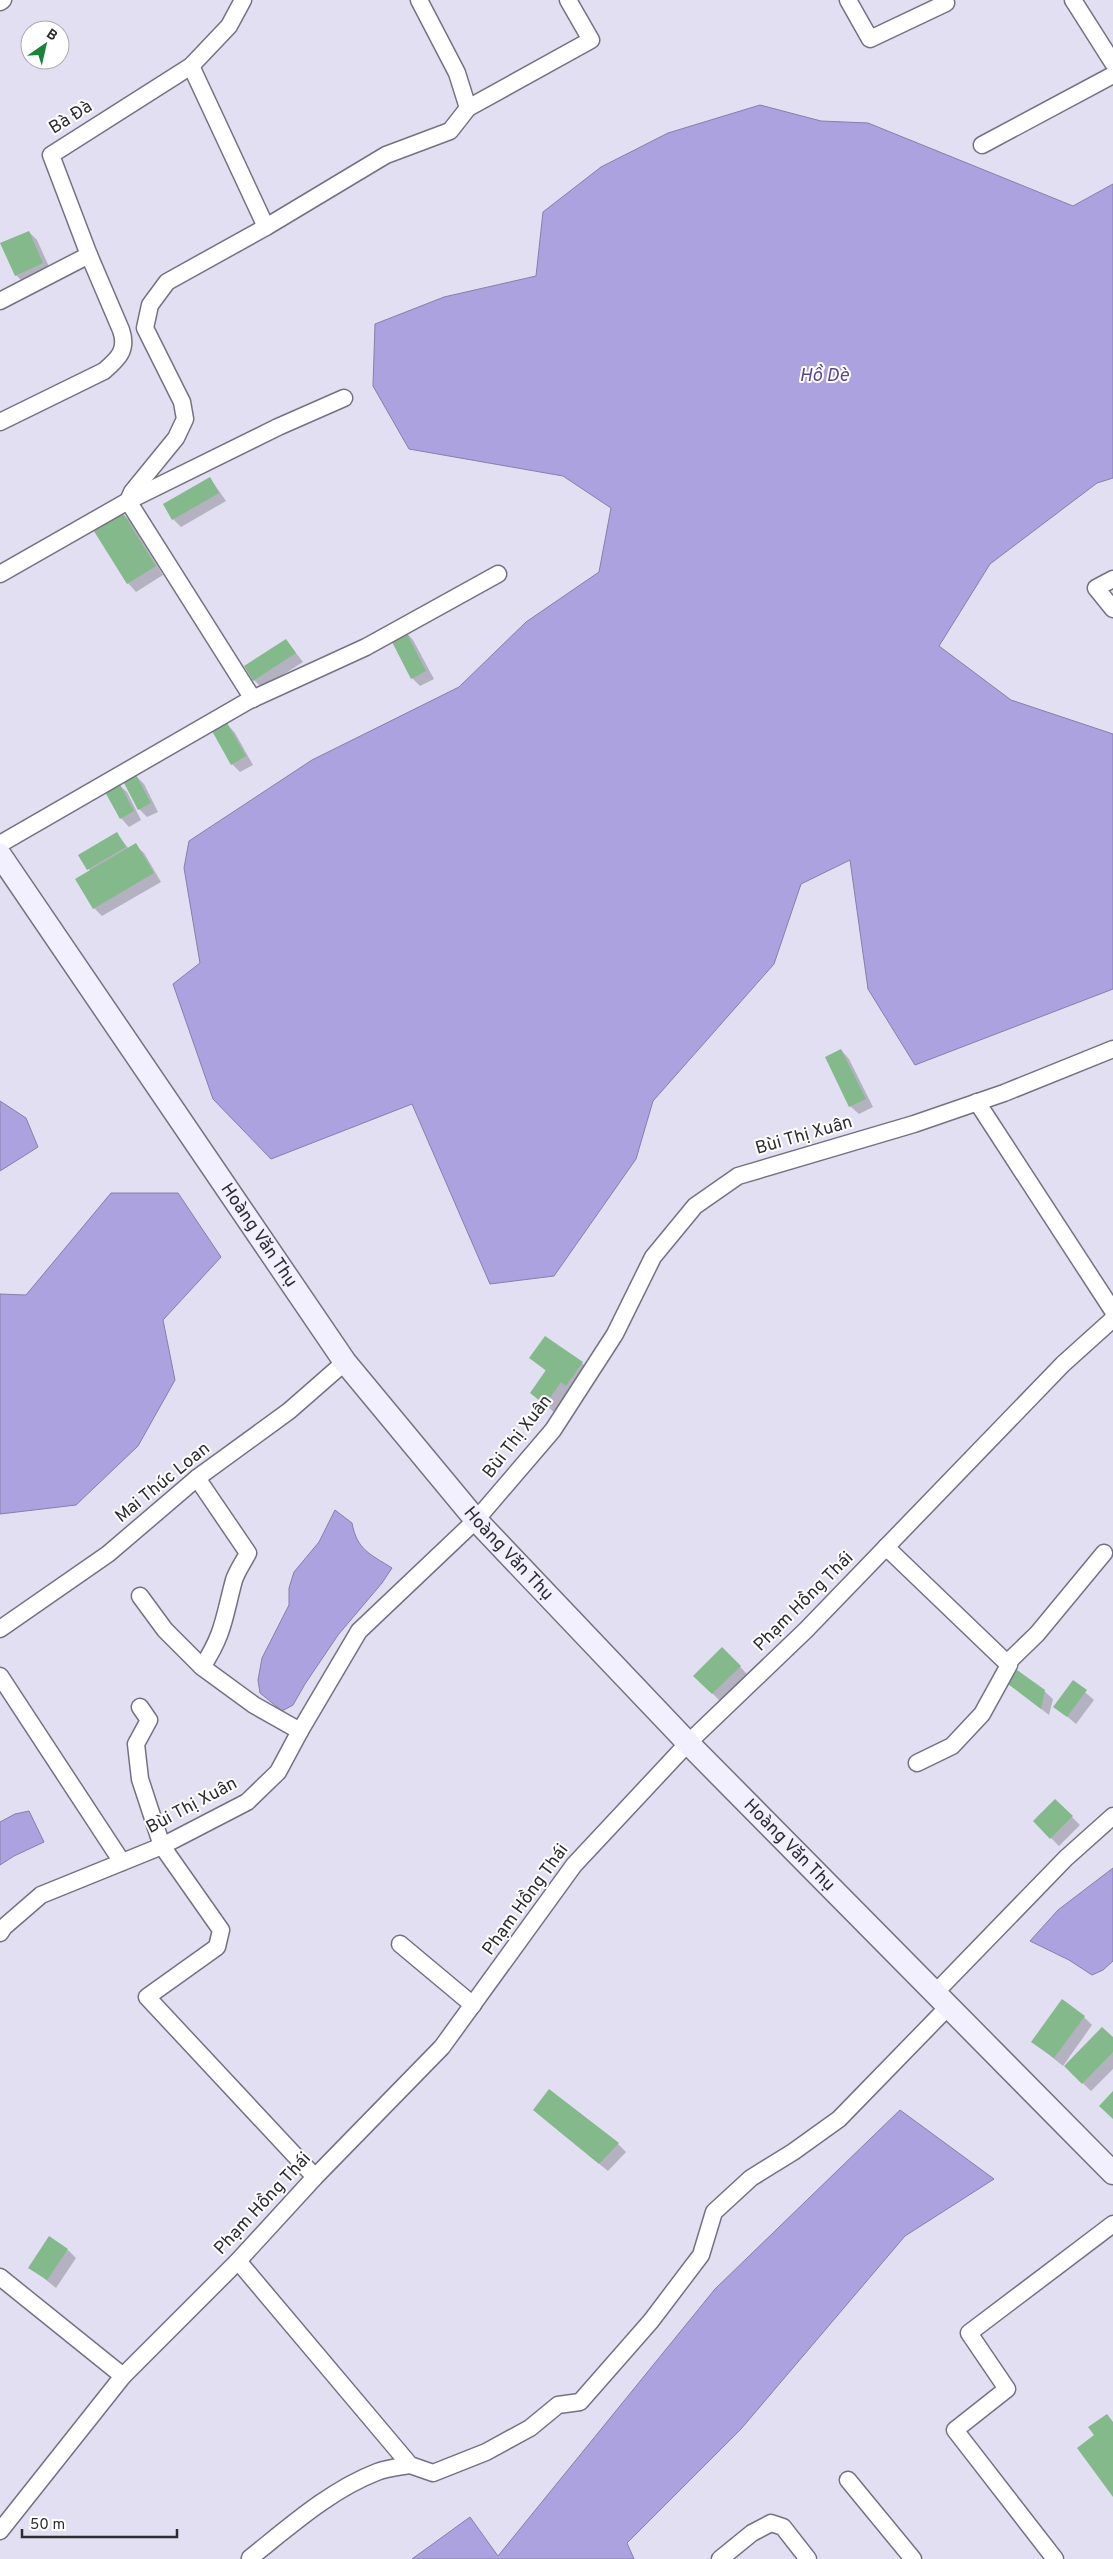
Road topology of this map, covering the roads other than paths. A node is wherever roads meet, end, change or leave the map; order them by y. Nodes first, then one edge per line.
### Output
1 (243, 0) edge
2 (419, 0) edge
3 (568, 0) edge
4 (848, 0) edge
5 (1073, 0) edge
6 (948, 1) edge
7 (1113, 63) edge
8 (191, 66) junction
9 (1113, 75) edge
10 (468, 108) junction
11 (982, 145) dead end
12 (266, 227) junction
13 (89, 255) junction
14 (0, 301) edge
15 (145, 328) junction
16 (122, 330) junction
17 (344, 398) dead end
18 (0, 422) edge
19 (128, 501) junction
20 (0, 574) edge
21 (498, 574) dead end
22 (1113, 579) edge
23 (1113, 609) edge
24 (254, 699) junction
25 (0, 844) edge
26 (0, 855) edge
27 (1113, 1049) edge
28 (977, 1102) junction
29 (1113, 1311) edge
30 (1113, 1319) edge
31 (346, 1362) junction
32 (197, 1478) junction
33 (476, 1520) junction
34 (886, 1547) junction
35 (1104, 1554) dead end
36 (140, 1596) dead end
37 (0, 1629) edge
38 (1007, 1663) junction
39 (202, 1667) junction
40 (0, 1676) edge
41 (140, 1707) dead end
42 (300, 1731) junction
43 (688, 1743) junction
44 (917, 1763) dead end
45 (1113, 1816) edge
46 (162, 1846) junction
47 (122, 1862) junction
48 (0, 1933) edge
49 (400, 1944) dead end
50 (942, 2000) junction
51 (473, 2005) junction
52 (1113, 2173) edge
53 (315, 2177) junction
54 (1113, 2224) edge
55 (238, 2261) junction
56 (0, 2277) edge
57 (123, 2376) junction
58 (410, 2465) junction
59 (848, 2480) dead end
60 (0, 2531) edge
61 (250, 2558) edge
62 (720, 2559) edge
63 (808, 2559) edge
64 (913, 2559) edge
65 (1055, 2559) edge

1 - 8 street, Bà Đà
2 - 10 street
3 - 10 street
4 - 6 street
5 - 7 street
8 - 12 street
8 - 13 street, Bà Đà
9 - 11 street
10 - 12 street
12 - 15 street
13 - 14 street
13 - 16 street
15 - 16 street
15 - 19 street
16 - 18 street
17 - 19 street
19 - 20 street
19 - 24 street
21 - 24 street
22 - 23 street
24 - 25 street
26 - 31 main road, Hoàng Văn Thụ
27 - 28 street, Bùi Thị Xuân
28 - 29 street
28 - 33 street, Bùi Thị Xuân
30 - 34 street, Phạm Hồng Thái
31 - 32 street, Mai Thúc Loan
31 - 33 main road, Hoàng Văn Thụ
32 - 37 street, Mai Thúc Loan
32 - 39 street
33 - 42 street, Bùi Thị Xuân
33 - 43 main road, Hoàng Văn Thụ
34 - 38 street
34 - 43 street, Phạm Hồng Thái
35 - 38 street
36 - 39 street
38 - 44 street
39 - 42 street
40 - 47 street
41 - 46 street
42 - 46 street, Bùi Thị Xuân
43 - 50 main road, Hoàng Văn Thụ
43 - 51 street, Phạm Hồng Thái
45 - 50 street
46 - 47 street, Bùi Thị Xuân
46 - 53 street
47 - 48 street, Bùi Thị Xuân
49 - 51 street
50 - 52 main road, Hoàng Văn Thụ
50 - 58 street
51 - 53 street, Phạm Hồng Thái
53 - 55 street, Phạm Hồng Thái
54 - 65 street
55 - 57 street, Phạm Hồng Thái
55 - 58 street
56 - 57 street
57 - 60 street, Phạm Hồng Thái
58 - 61 street
59 - 64 street
62 - 63 street

